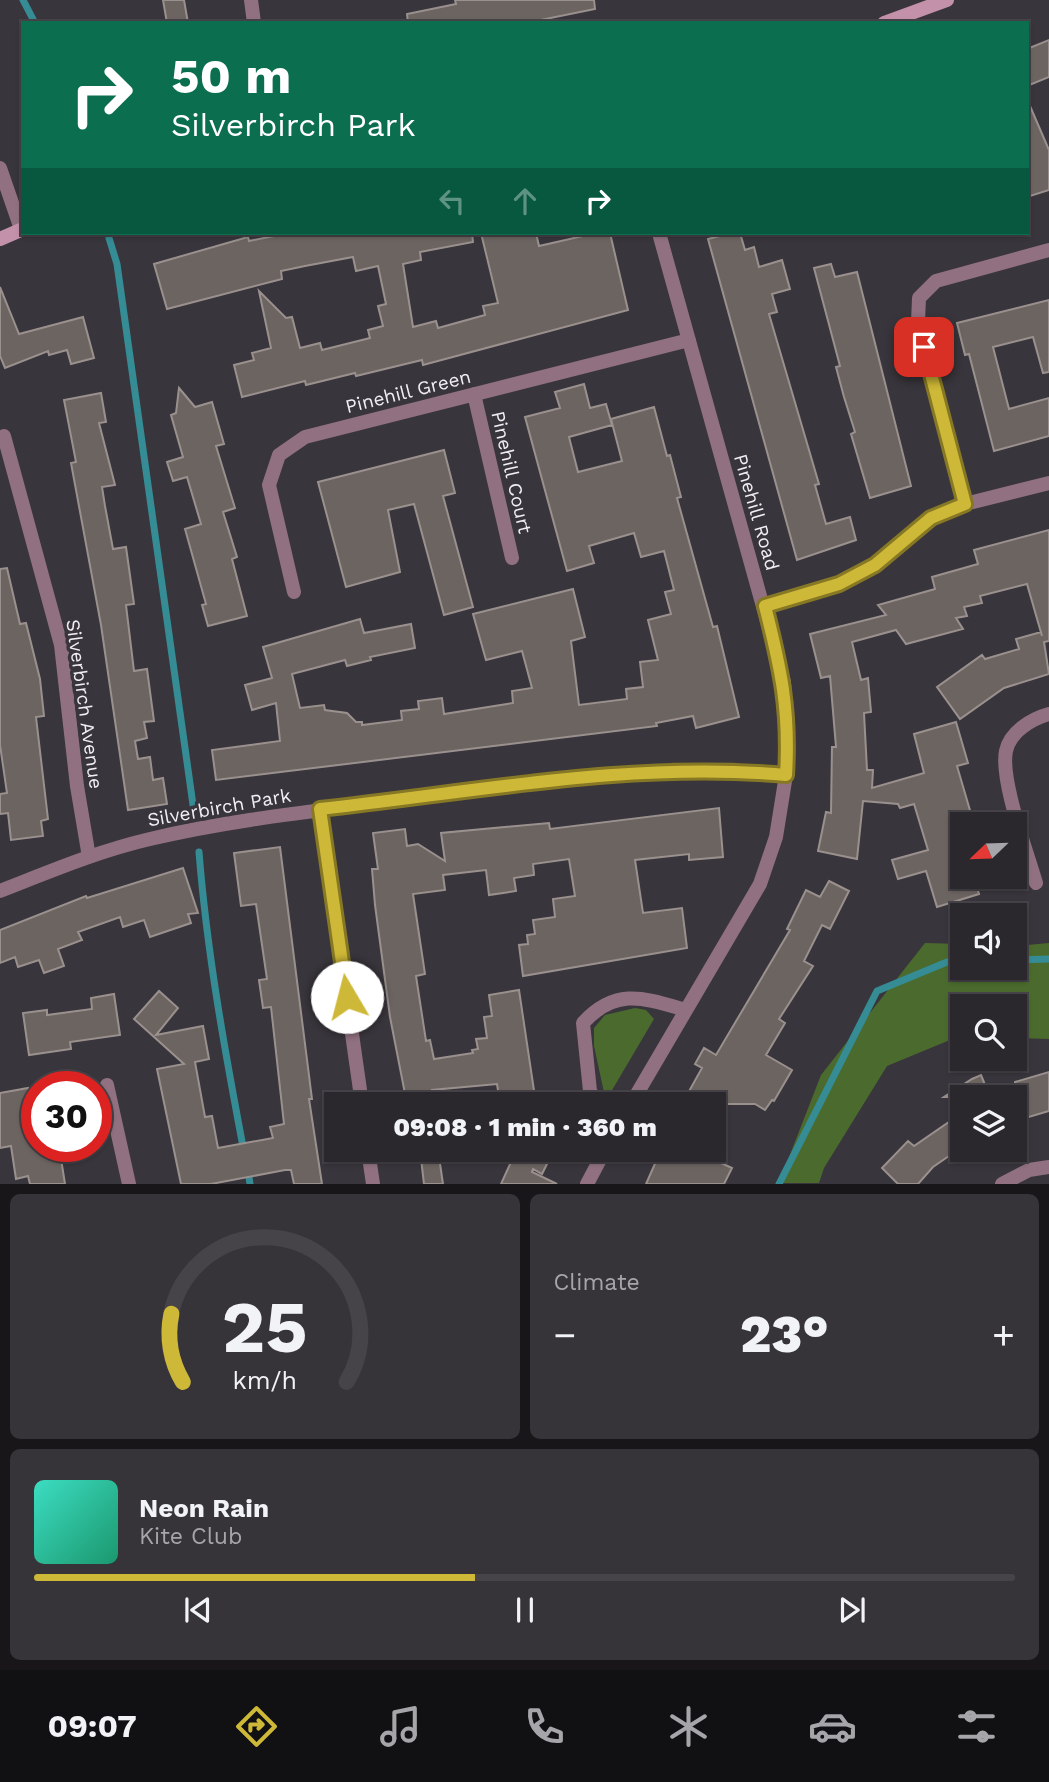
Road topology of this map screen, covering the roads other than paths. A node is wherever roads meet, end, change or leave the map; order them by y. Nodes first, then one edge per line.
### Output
1 (251, 0) edge
2 (947, 0) edge
3 (254, 21) edge
4 (889, 21) edge
5 (0, 168) edge
6 (21, 226) edge
7 (21, 229) edge
8 (660, 235) edge
9 (0, 239) edge
10 (1049, 250) edge
11 (689, 340) junction
12 (474, 394) junction
13 (4, 436) dead end
14 (1049, 483) edge
15 (965, 504) junction
16 (512, 558) dead end
17 (294, 592) dead end
18 (765, 606) junction
19 (1049, 714) edge
20 (786, 775) junction
21 (320, 809) junction
22 (89, 857) junction
23 (1035, 883) dead end
24 (0, 891) edge
25 (686, 1010) junction
26 (360, 1092) edge
27 (591, 1092) edge
28 (638, 1092) edge
29 (112, 1108) edge
30 (370, 1162) edge
31 (599, 1162) edge
32 (1049, 1167) edge
33 (129, 1184) edge
34 (373, 1184) edge
35 (587, 1184) edge
36 (1002, 1184) edge

1 - 3 street
2 - 4 street
5 - 6 street
7 - 9 street
8 - 11 street, Pinehill Road
10 - 15 street
11 - 12 street, Pinehill Green
11 - 18 street, Pinehill Road
12 - 16 street, Pinehill Court
12 - 17 street, Pinehill Green
13 - 22 street, Silverbirch Avenue
14 - 15 street
15 - 18 street
18 - 20 street, Pinehill Road
19 - 23 street
20 - 21 street, Silverbirch Park
20 - 25 street, Pinehill Road
21 - 22 street, Silverbirch Park
21 - 26 street
22 - 24 street, Silverbirch Park
25 - 27 street
25 - 28 street, Pinehill Road
29 - 33 street
30 - 34 street
31 - 35 street
32 - 36 street

